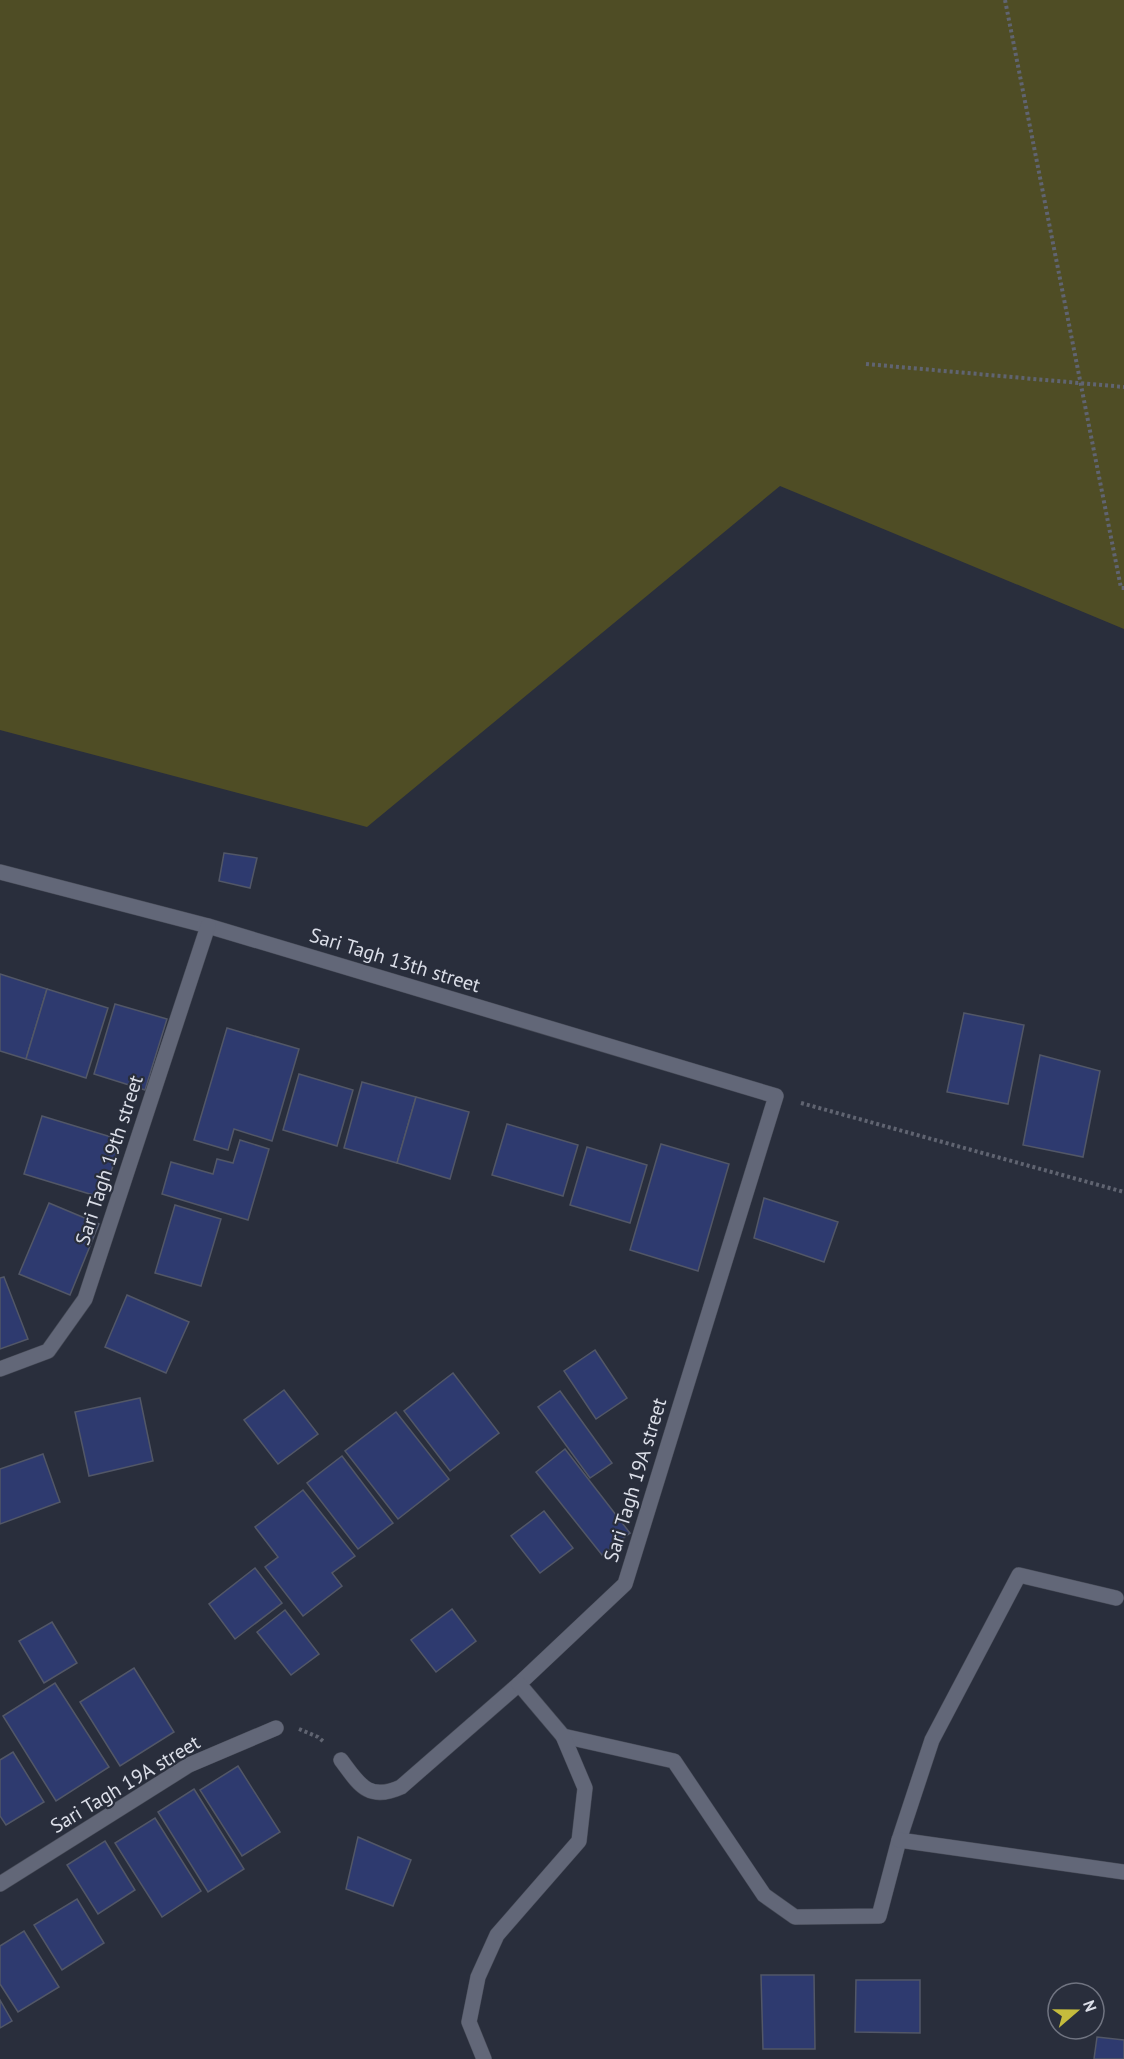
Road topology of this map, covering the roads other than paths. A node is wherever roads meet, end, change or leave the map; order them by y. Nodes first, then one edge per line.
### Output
1 (0, 872) edge
2 (208, 926) junction
3 (776, 1096) joint
4 (0, 1369) edge
5 (1116, 1598) dead end
6 (519, 1684) junction
7 (276, 1728) dead end
8 (564, 1736) junction
9 (341, 1760) dead end
10 (899, 1840) junction
11 (1124, 1872) edge
12 (0, 1884) edge
13 (484, 2059) edge

1 - 2 street, Sari Tagh 13th street
2 - 3 street, Sari Tagh 13th street
2 - 4 street, Sari Tagh 19th street
3 - 6 street, Sari Tagh 19A street
5 - 10 street
6 - 8 street
6 - 9 street, Sari Tagh 19A street
7 - 12 street, Sari Tagh 19A street
8 - 10 street
8 - 13 street
10 - 11 street

